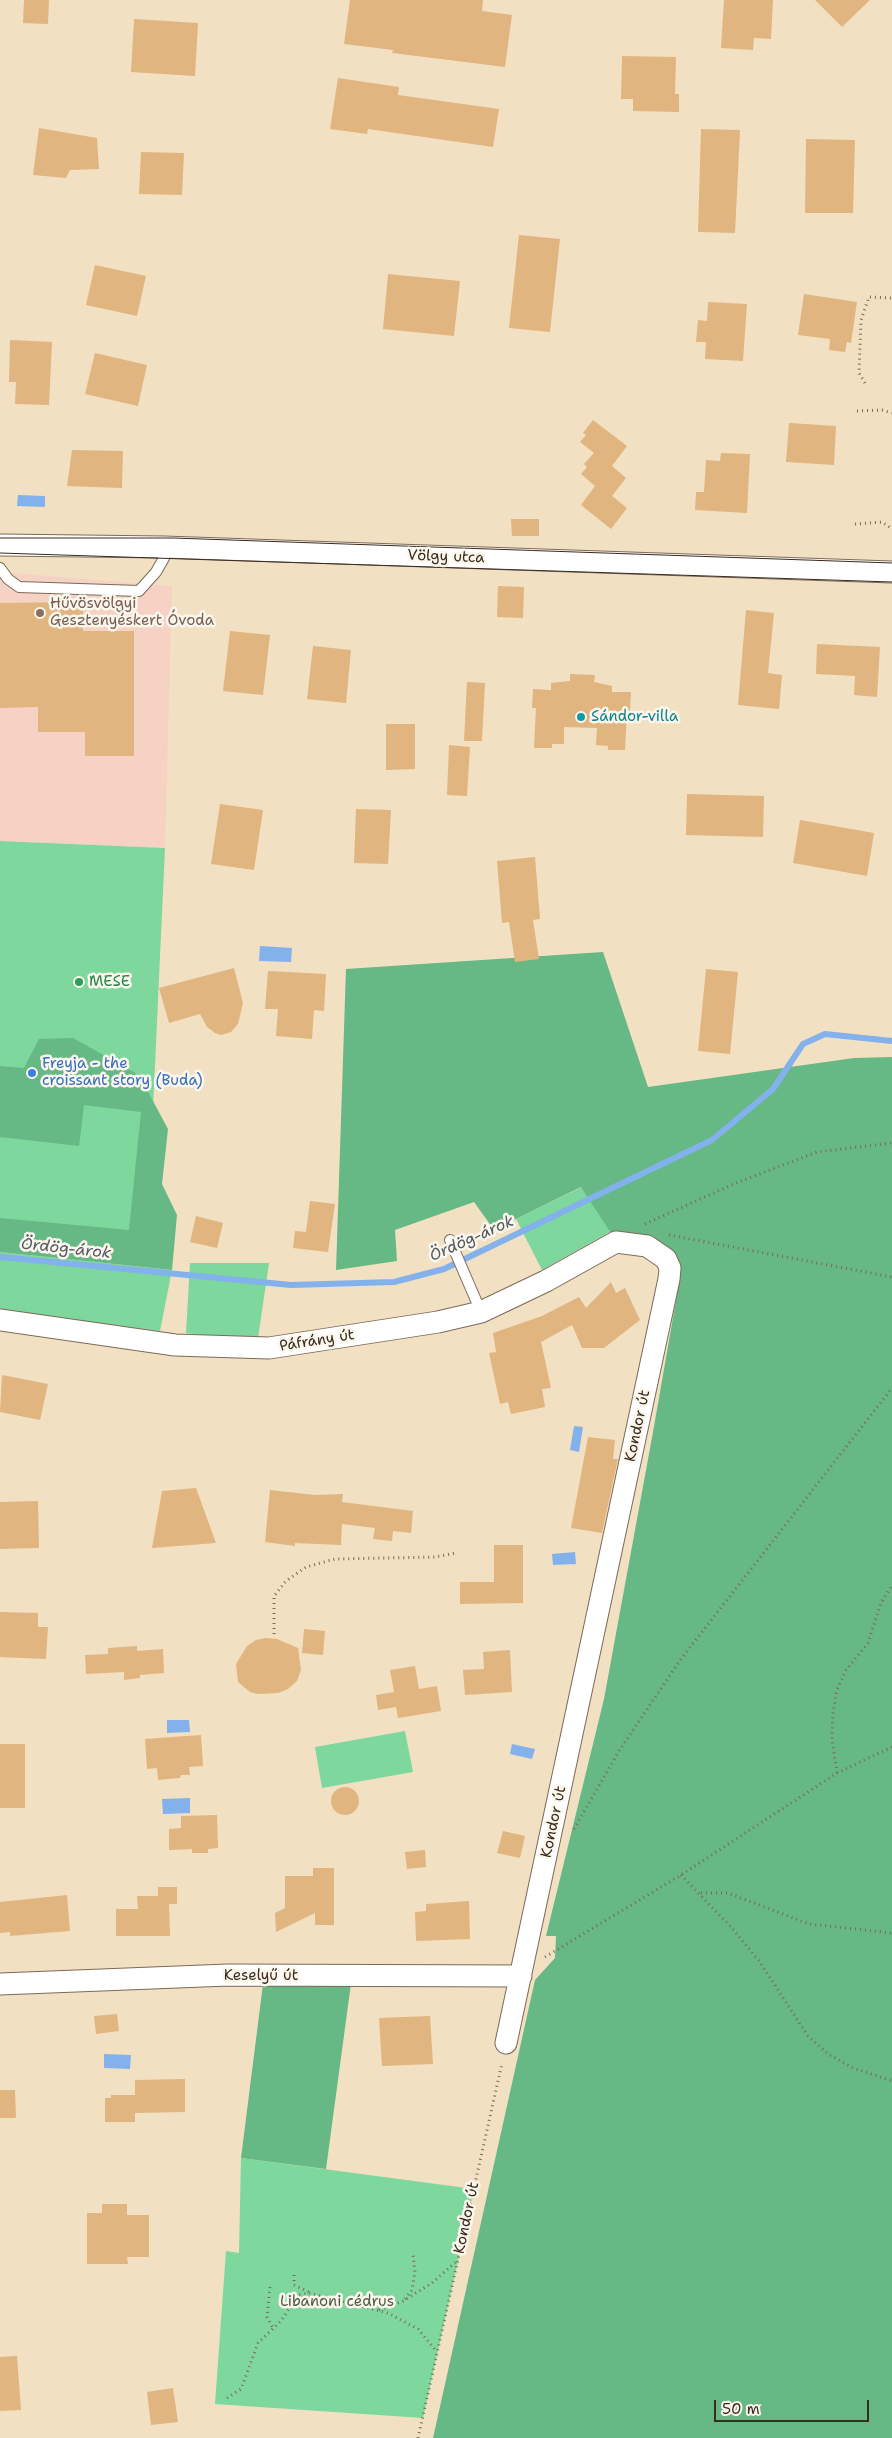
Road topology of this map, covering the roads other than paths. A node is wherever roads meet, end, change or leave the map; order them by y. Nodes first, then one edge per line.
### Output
1 (0, 545) edge
2 (164, 547) junction
3 (0, 568) edge
4 (892, 572) edge
5 (450, 1240) dead end
6 (616, 1242) joint
7 (481, 1312) junction
8 (0, 1320) edge
9 (521, 1976) junction
10 (0, 1984) edge
11 (506, 2043) road end

1 - 2 street, Völgy utca
2 - 3 lane
2 - 4 street, Völgy utca
5 - 7 lane
6 - 7 street, Páfrány út
6 - 9 street, Kondor út
7 - 8 street, Páfrány út
9 - 10 street, Keselyű út
9 - 11 street, Kondor út

